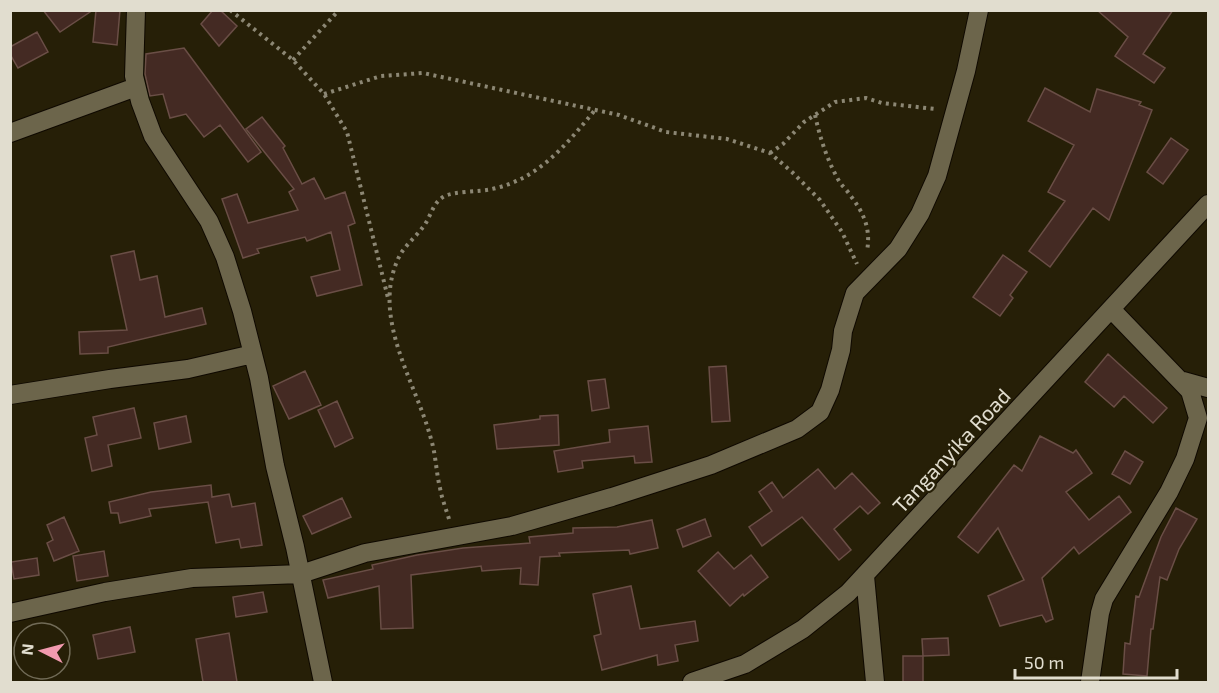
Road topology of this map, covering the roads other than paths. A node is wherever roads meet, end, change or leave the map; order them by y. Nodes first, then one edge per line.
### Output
1 (136, 10) edge
2 (979, 10) edge
3 (136, 87) junction
4 (10, 133) edge
5 (1209, 204) edge
6 (1112, 310) junction
7 (253, 354) junction
8 (1183, 381) junction
9 (1209, 387) edge
10 (10, 395) edge
11 (300, 574) junction
12 (865, 576) junction
13 (10, 613) edge
14 (323, 682) edge
15 (692, 682) edge
16 (875, 682) edge
17 (1090, 682) edge

1 - 3 street
2 - 11 street
3 - 4 street
3 - 7 street
5 - 6 street, Tanganyika Road
6 - 8 street
6 - 12 street, Tanganyika Road
7 - 10 street
7 - 11 street
8 - 9 street
8 - 17 street
11 - 13 street
11 - 14 street
12 - 15 street, Tanganyika Road
12 - 16 street

